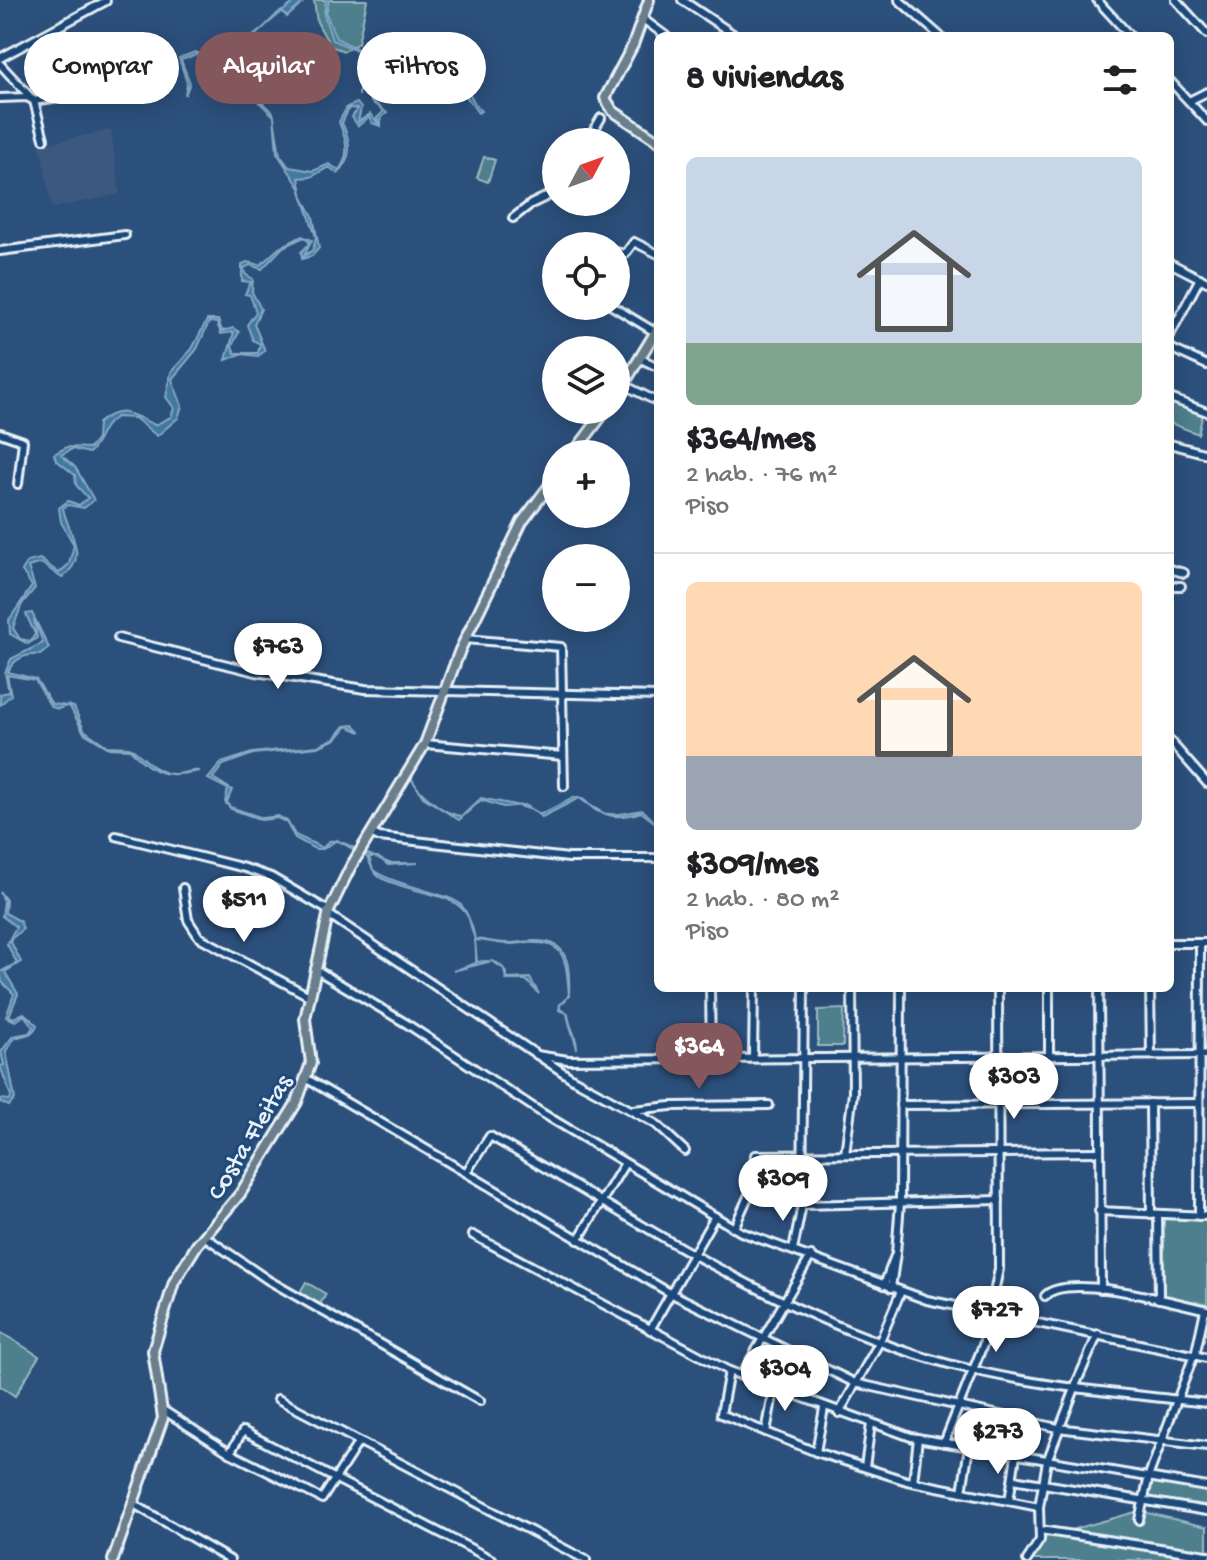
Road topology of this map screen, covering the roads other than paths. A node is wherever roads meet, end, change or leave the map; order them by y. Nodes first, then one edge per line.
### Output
1 (649, 0) edge
2 (682, 0) edge
3 (899, 0) edge
4 (1097, 0) edge
5 (1176, 0) edge
6 (106, 1) edge
7 (643, 19) junction
8 (661, 32) edge
9 (730, 32) edge
10 (935, 32) edge
11 (1126, 32) edge
12 (1207, 34) edge
13 (0, 58) edge
14 (0, 64) edge
15 (1174, 85) edge
16 (24, 90) edge
17 (1207, 92) edge
18 (24, 97) edge
19 (0, 98) edge
20 (1189, 101) junction
21 (35, 104) edge
22 (609, 106) junction
23 (1207, 121) edge
24 (595, 128) edge
25 (654, 138) edge
26 (44, 139) dead end
27 (542, 200) edge
28 (518, 214) dead end
29 (125, 235) dead end
30 (630, 247) edge
31 (0, 251) edge
32 (654, 252) edge
33 (1174, 265) edge
34 (1204, 280) edge
35 (630, 316) edge
36 (654, 328) edge
37 (1174, 329) edge
38 (654, 335) edge
39 (1174, 350) edge
40 (641, 359) junction
41 (654, 365) edge
42 (1207, 365) edge
43 (630, 377) edge
44 (630, 385) edge
45 (654, 400) edge
46 (1174, 400) edge
47 (1207, 412) edge
48 (0, 433) edge
49 (1174, 445) edge
50 (1207, 454) edge
51 (18, 484) dead end
52 (542, 496) edge
53 (1174, 570) edge
54 (1184, 573) dead end
55 (1174, 586) edge
56 (1181, 586) dead end
57 (118, 638) dead end
58 (465, 639) junction
59 (445, 691) junction
60 (562, 695) junction
61 (654, 696) edge
62 (425, 744) junction
63 (1174, 746) edge
64 (563, 756) junction
65 (1207, 783) edge
66 (564, 786) dead end
67 (371, 833) junction
68 (116, 836) dead end
69 (654, 858) edge
70 (183, 888) dead end
71 (329, 912) junction
72 (1174, 943) edge
73 (1203, 943) edge
74 (314, 968) junction
75 (710, 992) edge
76 (754, 992) edge
77 (804, 992) edge
78 (852, 992) edge
79 (901, 992) edge
80 (998, 992) edge
81 (1049, 992) edge
82 (1099, 992) edge
83 (1150, 992) edge
84 (309, 996) junction
85 (537, 1055) junction
86 (998, 1055) junction
87 (1049, 1055) junction
88 (1099, 1055) junction
89 (1151, 1055) junction
90 (1203, 1055) edge
91 (804, 1056) junction
92 (853, 1056) junction
93 (900, 1056) junction
94 (753, 1057) junction
95 (711, 1058) junction
96 (307, 1079) junction
97 (1099, 1103) junction
98 (1150, 1103) junction
99 (1199, 1103) junction
100 (999, 1104) junction
101 (769, 1105) dead end
102 (900, 1105) junction
103 (631, 1110) junction
104 (685, 1151) dead end
105 (999, 1152) junction
106 (1099, 1152) junction
107 (900, 1153) junction
108 (845, 1154) junction
109 (802, 1155) junction
110 (625, 1163) junction
111 (1203, 1165) edge
112 (467, 1171) junction
113 (602, 1200) junction
114 (999, 1200) junction
115 (900, 1203) junction
116 (802, 1205) junction
117 (1099, 1211) junction
118 (1154, 1214) junction
119 (715, 1216) junction
120 (1203, 1216) edge
121 (734, 1228) junction
122 (473, 1235) dead end
123 (204, 1236) junction
124 (578, 1240) junction
125 (793, 1250) junction
126 (694, 1252) junction
127 (811, 1256) junction
128 (888, 1286) junction
129 (1101, 1289) junction
130 (901, 1291) junction
131 (670, 1293) junction
132 (1045, 1296) dead end
133 (1159, 1299) junction
134 (785, 1301) junction
135 (1206, 1310) edge
136 (991, 1314) junction
137 (650, 1330) junction
138 (1098, 1334) junction
139 (762, 1338) junction
140 (880, 1341) junction
141 (1195, 1355) junction
142 (1207, 1358) edge
143 (973, 1370) junction
144 (729, 1371) junction
145 (741, 1376) junction
146 (855, 1383) junction
147 (1075, 1386) junction
148 (774, 1389) junction
149 (278, 1399) dead end
150 (1180, 1400) junction
151 (480, 1401) dead end
152 (1207, 1403) edge
153 (959, 1406) junction
154 (824, 1408) junction
155 (163, 1410) junction
156 (839, 1413) junction
157 (871, 1424) junction
158 (1058, 1428) junction
159 (766, 1432) junction
160 (918, 1438) junction
161 (1163, 1442) junction
162 (358, 1443) junction
163 (944, 1443) junction
164 (1207, 1446) edge
165 (969, 1447) junction
166 (816, 1452) junction
167 (230, 1453) junction
168 (1016, 1455) junction
169 (1047, 1461) junction
170 (865, 1467) junction
171 (1149, 1478) junction
172 (1013, 1479) junction
173 (334, 1480) junction
174 (913, 1482) junction
175 (1043, 1484) junction
176 (1207, 1487) edge
177 (962, 1492) junction
178 (1009, 1501) junction
179 (1143, 1501) junction
180 (132, 1503) junction
181 (1039, 1507) junction
182 (1207, 1511) edge
183 (1139, 1520) dead end
184 (1040, 1530) junction
185 (1207, 1555) edge
186 (113, 1560) edge
187 (230, 1560) edge
188 (486, 1560) edge
189 (493, 1560) edge
190 (586, 1560) edge
191 (1027, 1560) edge

1 - 7 main road
2 - 9 street
3 - 10 street
4 - 11 street
5 - 12 street
6 - 13 street
7 - 8 street
7 - 22 main road
14 - 16 street
15 - 20 street
17 - 20 street
18 - 19 street
20 - 23 street
21 - 26 street
22 - 24 street
22 - 25 main road
27 - 28 street
29 - 31 street
30 - 32 street
33 - 34 street
34 - 37 street
35 - 36 street
38 - 40 main road
39 - 42 street
40 - 41 street
40 - 43 main road
44 - 45 street
46 - 47 street
48 - 51 street
49 - 50 street
52 - 58 main road, Costa Fleitas
53 - 54 street
55 - 56 street
57 - 59 street
58 - 59 main road, Costa Fleitas
58 - 60 street
59 - 60 street
59 - 62 main road, Costa Fleitas
60 - 61 street
60 - 64 street
62 - 64 street
62 - 67 main road, Costa Fleitas
63 - 65 street
64 - 66 street
67 - 69 street
67 - 71 main road, Costa Fleitas
68 - 71 street
70 - 84 street
71 - 74 main road, Costa Fleitas
71 - 85 street
72 - 73 street
73 - 90 street
74 - 84 main road, Costa Fleitas
74 - 110 street
75 - 95 street
76 - 94 street
77 - 91 street
78 - 92 street
79 - 93 street
80 - 86 street
81 - 87 street
82 - 88 street
83 - 89 street
84 - 96 main road, Costa Fleitas
85 - 95 street
85 - 103 street
86 - 87 street
86 - 93 street
86 - 100 street
87 - 88 street
88 - 89 street
88 - 97 street
89 - 90 street
90 - 99 street
91 - 92 street
91 - 94 street
91 - 109 street
92 - 93 street
92 - 108 street
93 - 102 street
94 - 95 street
96 - 112 street
96 - 123 main road, Costa Fleitas
97 - 98 street
97 - 100 street
97 - 106 street
98 - 99 street
98 - 118 street
99 - 111 street
100 - 102 street
100 - 105 street
101 - 103 street
102 - 107 street
103 - 104 street
105 - 106 street
105 - 107 street
105 - 114 street
106 - 117 street
107 - 108 street
107 - 115 street
108 - 109 street
109 - 116 street
109 - 121 street
110 - 113 street
110 - 119 street
111 - 120 street
112 - 113 street
112 - 124 street
113 - 124 street
113 - 126 street
114 - 115 street
114 - 136 street
115 - 116 street
115 - 128 street
116 - 125 street
117 - 118 street
117 - 129 street
118 - 120 street
118 - 133 street
119 - 121 street
119 - 126 street
121 - 125 street
122 - 137 street
123 - 151 street
123 - 155 main road, Costa Fleitas
124 - 131 street
125 - 127 street
126 - 131 street
126 - 134 street
127 - 128 street
127 - 134 street
128 - 130 street
129 - 132 street
129 - 133 street
130 - 136 street
130 - 140 street
131 - 137 street
131 - 139 street
133 - 135 street
134 - 139 street
134 - 140 street
135 - 141 street
136 - 138 street
136 - 143 street
137 - 144 street
138 - 141 street
138 - 147 street
139 - 145 street
139 - 146 street
140 - 143 street
140 - 146 street
141 - 142 street
141 - 150 street
143 - 147 street
143 - 153 street
144 - 145 street
144 - 159 street
145 - 148 street
146 - 153 street
146 - 156 street
147 - 150 street
147 - 158 street
148 - 154 street
148 - 159 street
149 - 162 street
150 - 152 street
150 - 161 street
153 - 158 street
153 - 163 street
154 - 156 street
154 - 166 street
155 - 167 street
155 - 180 main road, Costa Fleitas
156 - 157 street
157 - 160 street
157 - 170 street
158 - 161 street
158 - 169 street
159 - 166 street
160 - 163 street
160 - 174 street
161 - 164 street
161 - 171 street
162 - 173 street
162 - 190 street
163 - 165 street
165 - 168 street
165 - 177 street
166 - 170 street
167 - 173 street
167 - 173 street
168 - 169 street
168 - 172 street
169 - 171 street
169 - 175 street
170 - 174 street
171 - 176 street
171 - 179 street
172 - 175 street
172 - 178 street
173 - 188 street
173 - 189 street
174 - 177 street
175 - 179 street
175 - 181 street
177 - 178 street
178 - 181 street
179 - 182 street
179 - 183 street
180 - 186 main road, Costa Fleitas
180 - 187 street
181 - 184 street
184 - 185 street
184 - 191 street

